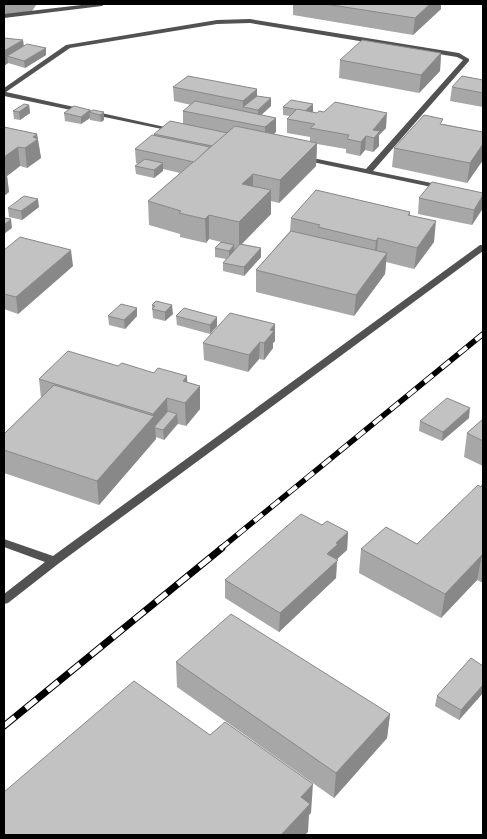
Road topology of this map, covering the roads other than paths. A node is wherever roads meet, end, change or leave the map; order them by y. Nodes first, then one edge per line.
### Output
1 (102, 4) edge
2 (4, 16) edge
3 (4, 92) edge
4 (186, 133) edge
5 (291, 156) edge
6 (368, 172) junction
7 (454, 190) edge
8 (483, 247) edge
9 (4, 543) edge
10 (54, 561) junction
11 (4, 600) edge

1 - 2 street
3 - 4 street
3 - 6 street
5 - 6 street
6 - 7 street
8 - 10 street
9 - 10 street
10 - 11 street

